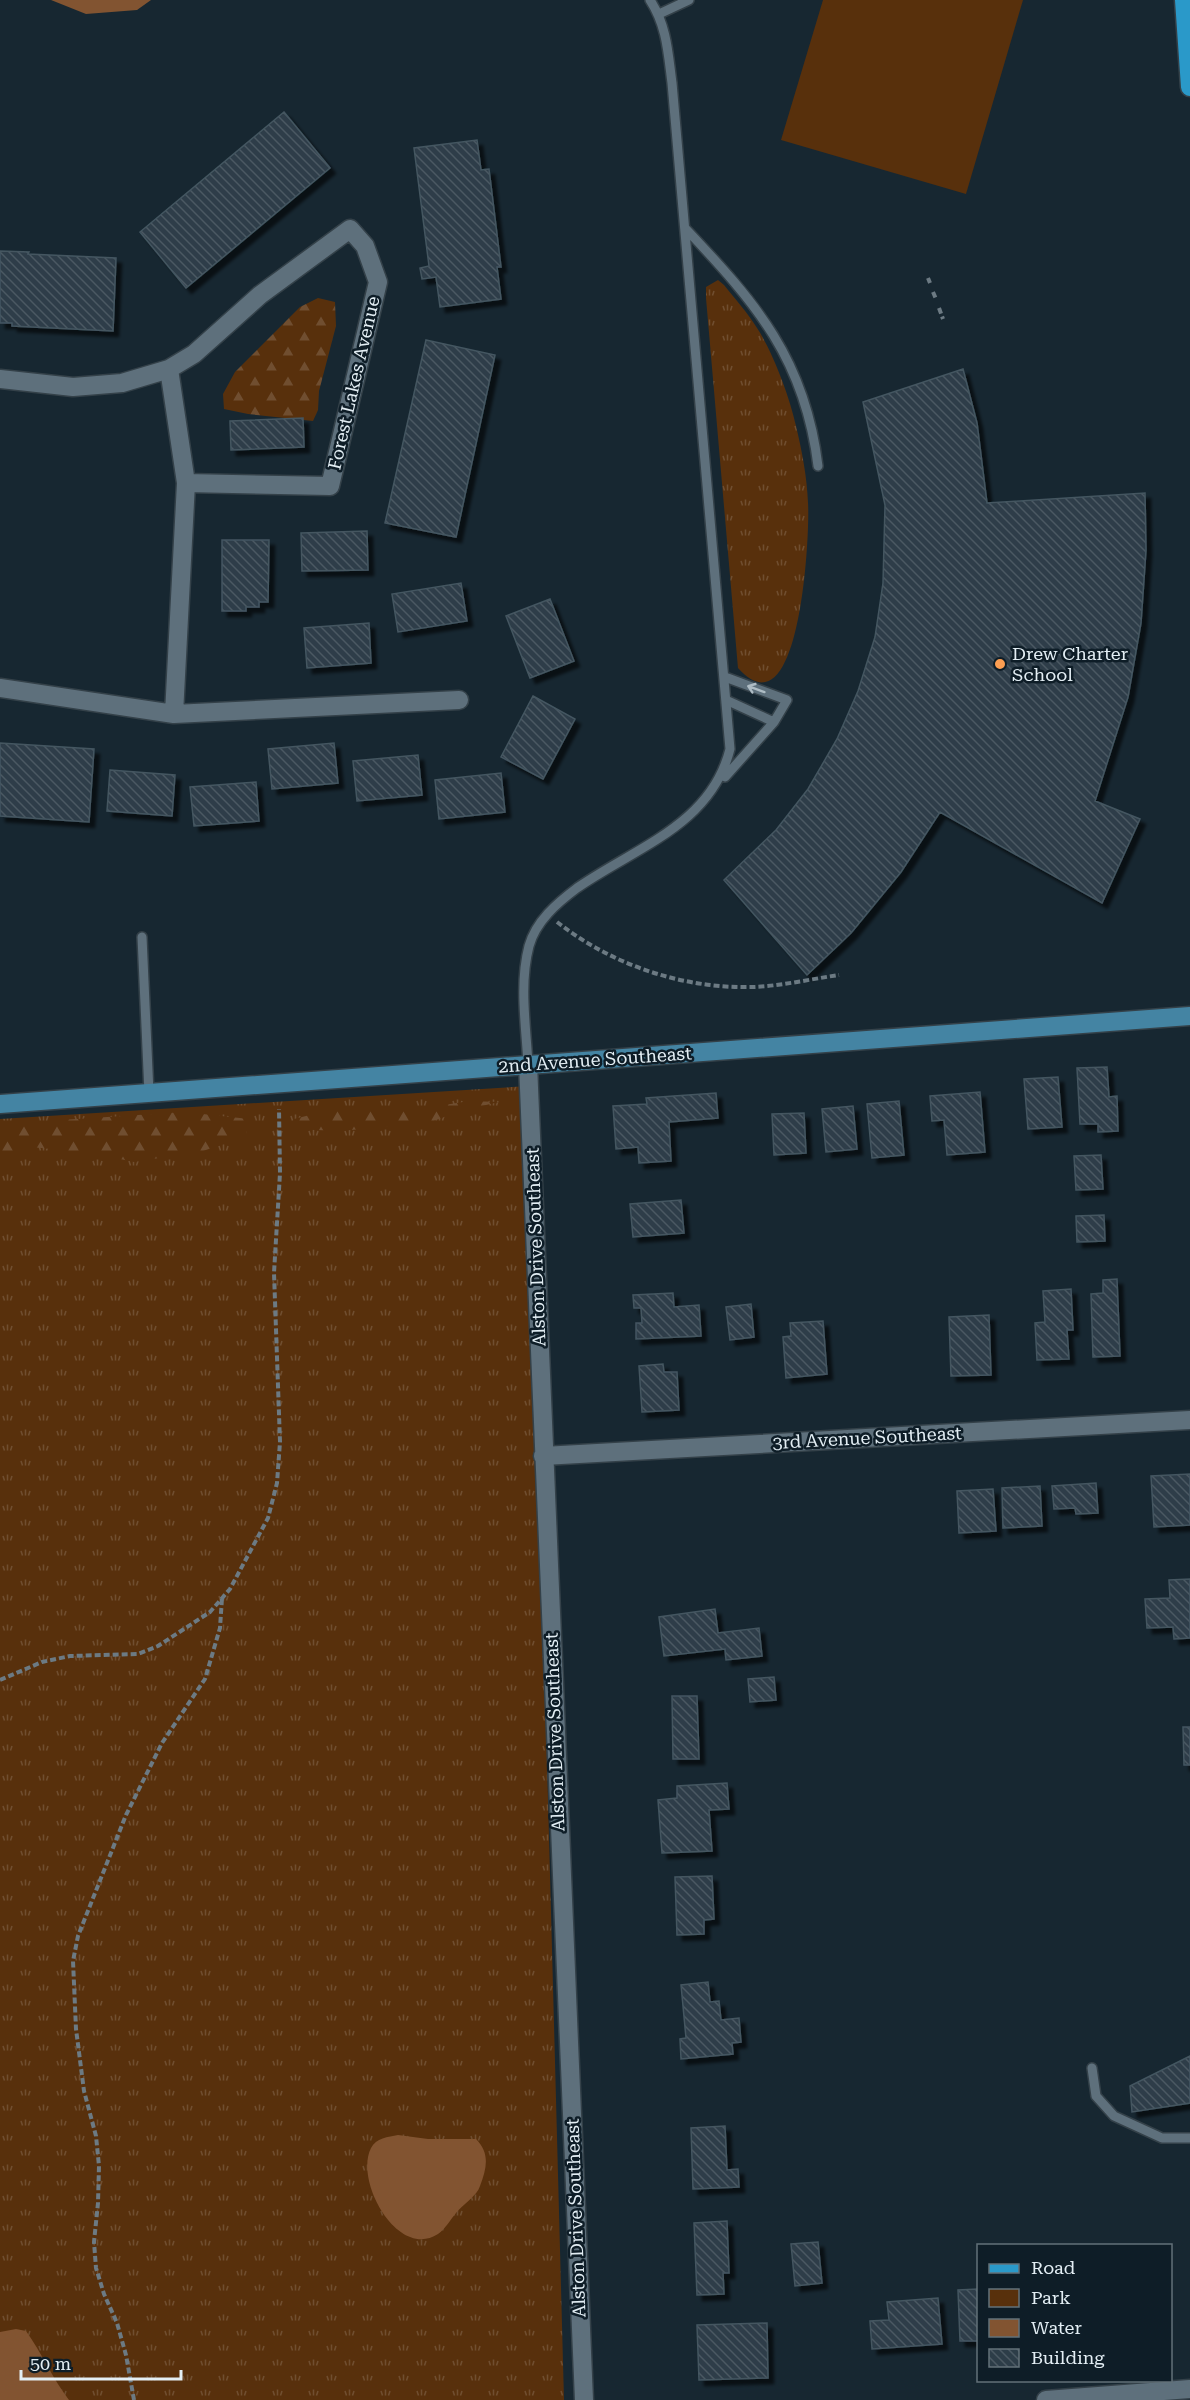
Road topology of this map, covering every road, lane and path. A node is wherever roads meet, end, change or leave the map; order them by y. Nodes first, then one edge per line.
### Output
1 (650, 0) edge
2 (689, 0) edge
3 (1184, 0) edge
4 (659, 14) junction
5 (1190, 87) edge
6 (685, 227) junction
7 (933, 292) dead end
8 (936, 299) dead end
9 (939, 308) dead end
10 (943, 319) dead end
11 (169, 369) junction
12 (0, 379) edge
13 (818, 466) dead end
14 (186, 483) junction
15 (725, 677) junction
16 (0, 688) edge
17 (459, 700) dead end
18 (726, 700) junction
19 (174, 714) junction
20 (774, 722) junction
21 (717, 785) junction
22 (548, 913) junction
23 (142, 937) dead end
24 (839, 975) dead end
25 (1190, 1016) edge
26 (528, 1064) junction
27 (149, 1093) junction
28 (0, 1104) edge
29 (279, 1109) dead end
30 (1190, 1420) edge
31 (543, 1456) junction
32 (222, 1598) junction
33 (0, 1680) edge
34 (1092, 2068) dead end
35 (1190, 2138) edge
36 (1190, 2389) edge
37 (134, 2400) edge
38 (584, 2400) edge
39 (1046, 2400) edge

1 - 4 lane
2 - 4 lane
3 - 5 main road
4 - 6 lane
6 - 13 lane
6 - 15 lane
7 - 8 path
9 - 10 path
11 - 12 street, Forest Lakes Avenue
11 - 14 street
11 - 14 street, Forest Lakes Avenue
14 - 19 street
15 - 18 lane
20 -> 15 lane
16 - 19 street
17 - 19 street
18 - 20 lane
18 - 21 lane
20 - 21 lane
21 - 22 lane
22 - 24 path
22 - 26 lane
23 - 27 lane
25 - 26 street, 2nd Avenue Southeast
26 - 27 street, 2nd Avenue Southeast
26 - 31 street, Alston Drive Southeast
27 - 28 street, 2nd Avenue Southeast
29 - 32 path
30 - 31 street, 3rd Avenue Southeast
31 - 38 street, Alston Drive Southeast
32 - 33 path
32 - 37 path
34 - 35 lane
36 - 39 street

